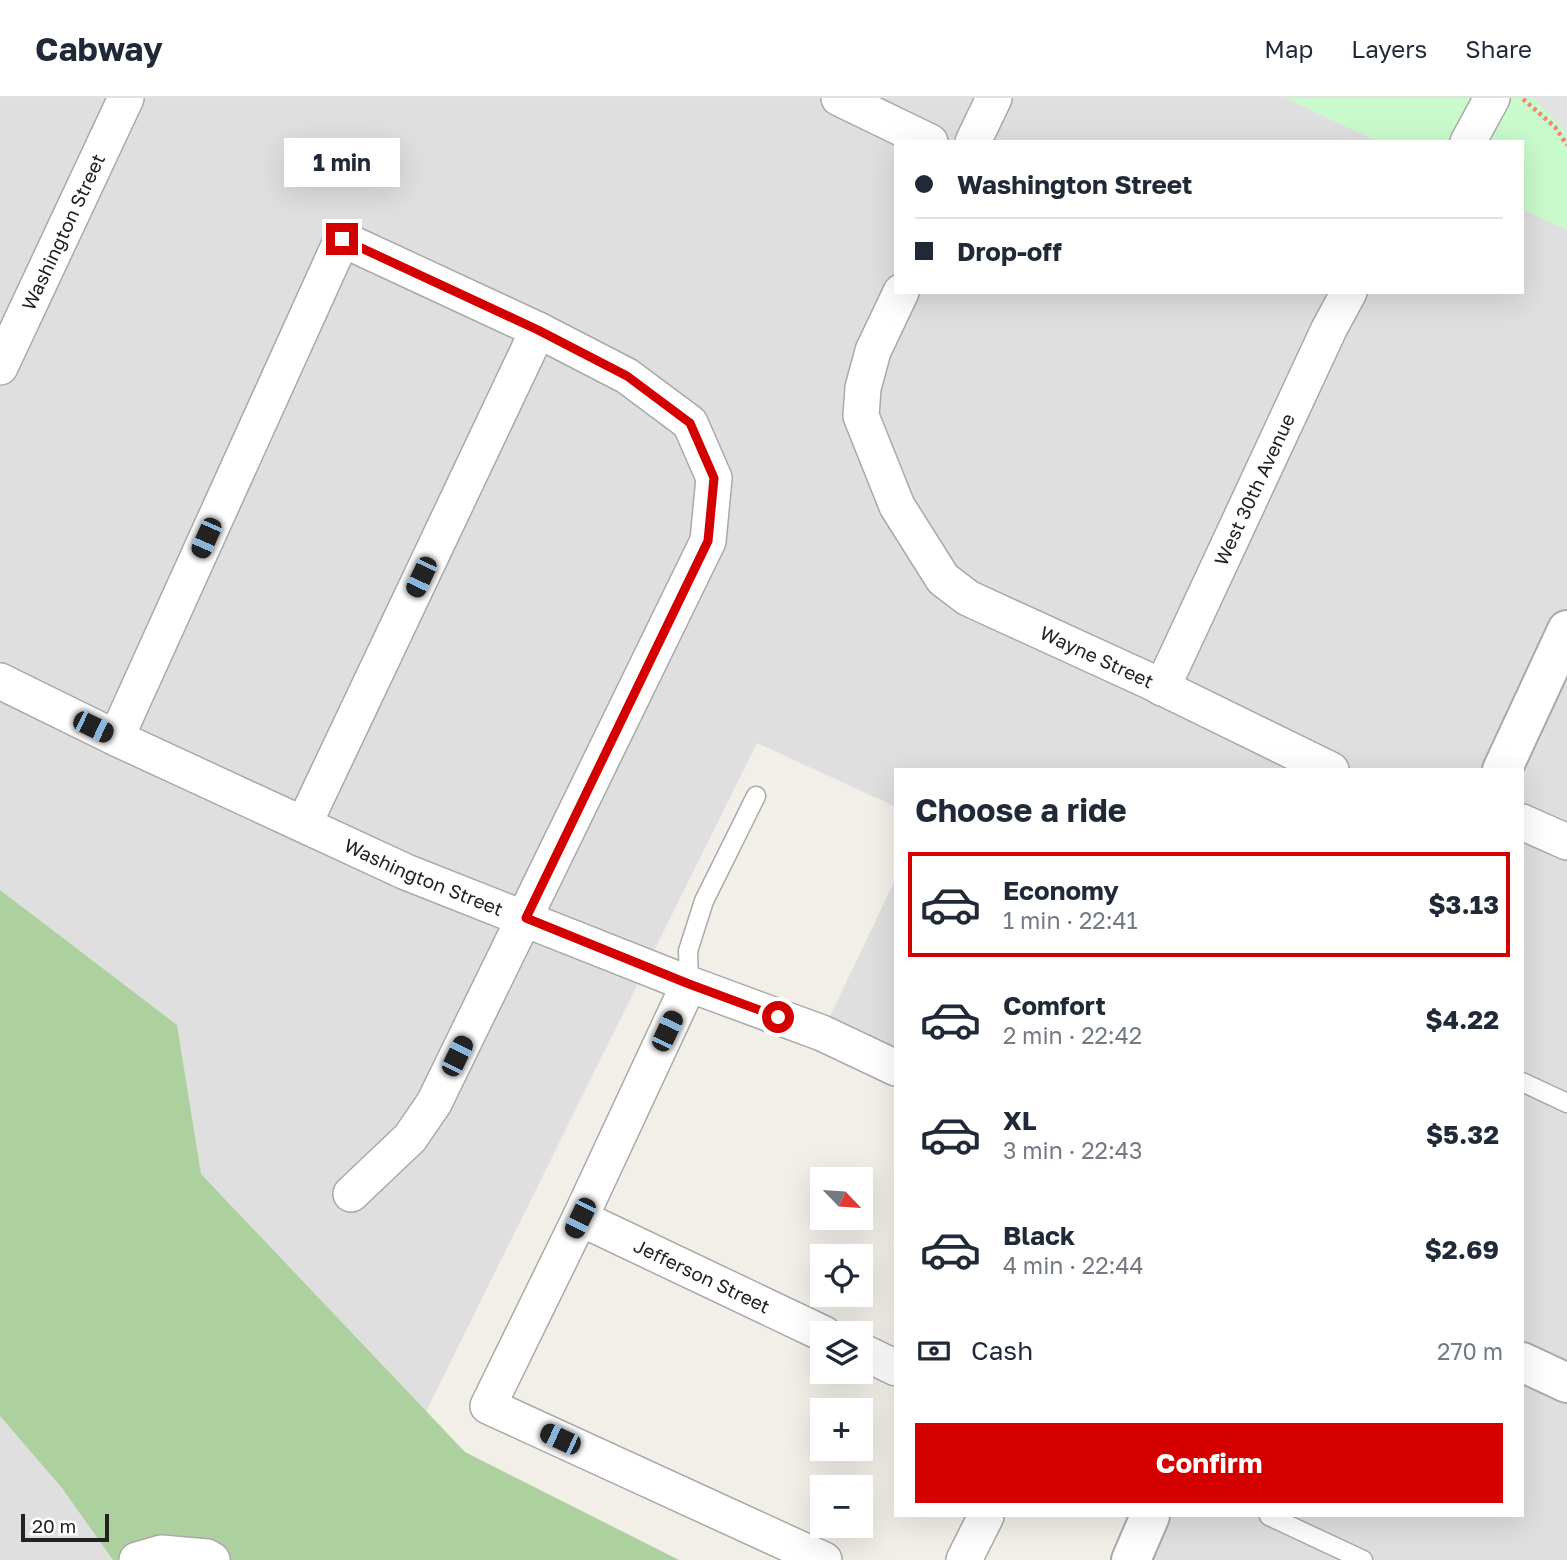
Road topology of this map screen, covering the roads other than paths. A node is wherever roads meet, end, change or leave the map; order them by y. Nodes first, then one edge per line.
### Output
1 (126, 98) edge
2 (839, 98) edge
3 (994, 98) edge
4 (1492, 98) edge
5 (926, 140) edge
6 (974, 140) edge
7 (1469, 140) edge
8 (900, 294) edge
9 (1348, 294) edge
10 (538, 330) junction
11 (0, 367) edge
12 (1567, 630) edge
13 (0, 681) edge
14 (1161, 688) junction
15 (116, 738) junction
16 (1327, 768) edge
17 (1503, 768) edge
18 (756, 796) dead end
19 (1524, 823) edge
20 (304, 824) junction
21 (1567, 842) edge
22 (526, 918) junction
23 (689, 984) junction
24 (894, 1067) edge
25 (1524, 1083) edge
26 (1567, 1103) edge
27 (351, 1194) dead end
28 (580, 1218) junction
29 (810, 1327) edge
30 (873, 1357) edge
31 (1524, 1363) edge
32 (894, 1367) edge
33 (1567, 1383) edge
34 (986, 1517) edge
35 (1150, 1517) edge
36 (1271, 1517) edge
37 (137, 1560) edge
38 (212, 1560) edge
39 (824, 1560) edge
40 (964, 1560) edge
41 (1132, 1560) edge
42 (1363, 1560) edge

1 - 11 street, Washington Street
2 - 5 street
3 - 6 street
4 - 7 street
8 - 14 street, Wayne Street
9 - 14 street, West 30th Avenue
10 - 15 street
10 - 20 street
10 - 22 street
12 - 17 street
13 - 15 street, Washington Street
14 - 16 street, Wayne Street
15 - 20 street, Washington Street
18 - 23 lane
19 - 21 street
20 - 22 street, Washington Street
22 - 23 street, Washington Street
22 - 27 street
23 - 24 street, Washington Street
23 - 28 street
25 - 26 lane
28 - 29 street, Jefferson Street
28 - 39 street
30 - 32 street
31 - 33 street
34 - 40 street
35 - 41 street
36 - 42 lane
37 - 38 street

